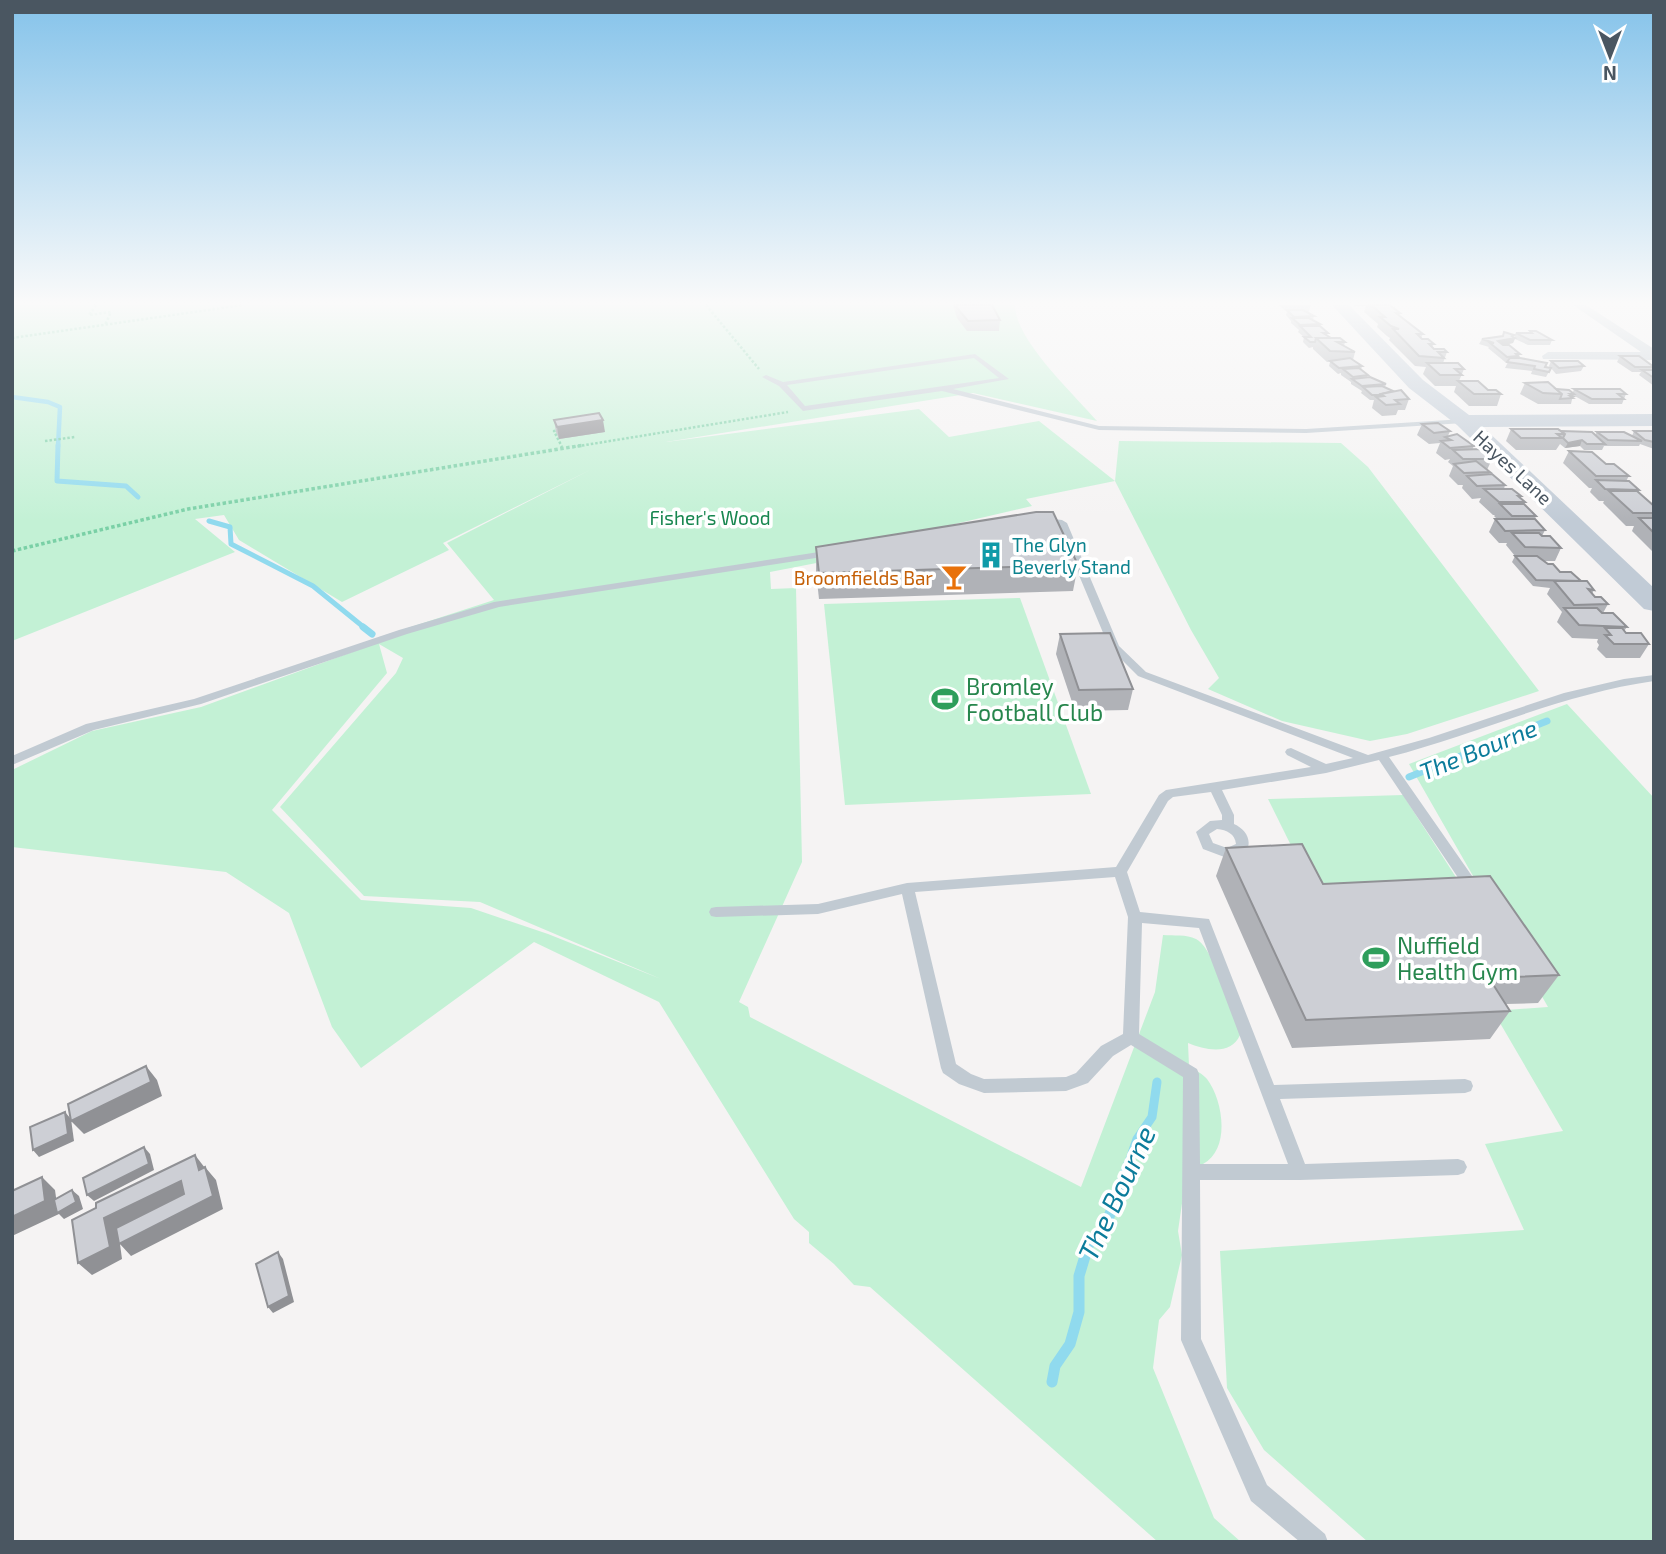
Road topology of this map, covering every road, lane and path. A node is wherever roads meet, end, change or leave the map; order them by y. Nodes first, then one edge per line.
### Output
1 (767, 378) edge
2 (827, 378) edge
3 (1003, 378) edge
4 (1410, 378) edge
5 (782, 384) junction
6 (941, 388) junction
7 (803, 409) junction
8 (1654, 420) edge
9 (1464, 421) junction
10 (566, 429) edge
11 (606, 432) edge
12 (75, 438) dead end
13 (610, 439) junction
14 (45, 441) dead end
15 (562, 447) junction
16 (1037, 522) edge
17 (12, 551) edge
18 (844, 551) edge
19 (1654, 603) edge
20 (1654, 678) edge
21 (1291, 752) dead end
22 (1381, 754) junction
23 (1365, 758) junction
24 (12, 761) edge
25 (1326, 769) junction
26 (1215, 788) junction
27 (1228, 826) dead end
28 (1120, 872) junction
29 (907, 888) junction
30 (1481, 900) edge
31 (716, 912) dead end
32 (1136, 917) junction
33 (1131, 1037) junction
34 (1465, 1086) dead end
35 (1269, 1092) junction
36 (1458, 1167) dead end
37 (1193, 1172) junction
38 (1300, 1172) junction
39 (1317, 1542) edge

1 - 5 lane
2 - 5 lane
3 - 6 lane
4 - 9 main road, Hayes Lane
5 - 7 lane
6 - 7 lane
6 - 9 lane
7 - 13 path
8 - 9 main road
9 - 19 main road, Hayes Lane
10 - 15 path
11 - 13 path
12 - 14 path
13 - 15 path
15 - 17 path
16 - 23 lane
18 - 24 lane
20 - 22 lane
21 - 25 lane
22 - 23 lane
22 - 30 lane
23 - 25 lane
25 - 26 lane
26 - 27 lane
26 - 28 lane
28 - 29 lane
28 - 32 lane
29 - 31 lane
29 - 33 lane
32 - 33 lane
32 - 35 lane
33 - 37 lane
34 - 35 lane
35 - 38 lane
36 - 38 lane
37 - 38 lane
37 - 39 lane

